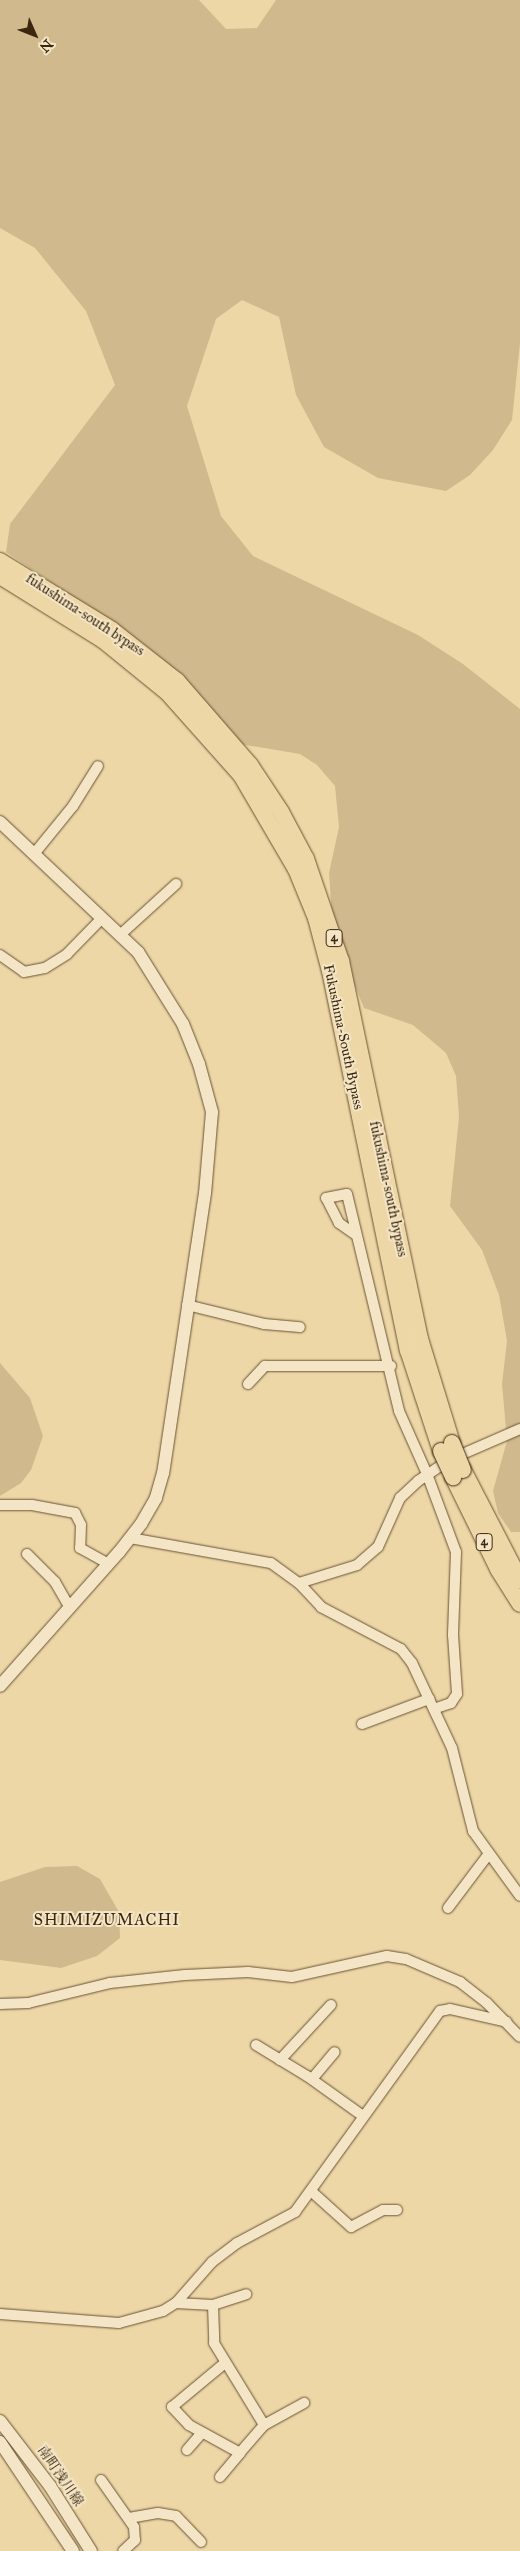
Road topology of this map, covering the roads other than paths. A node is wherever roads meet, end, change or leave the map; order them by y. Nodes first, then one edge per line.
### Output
1 (0, 561) edge
2 (0, 576) edge
3 (98, 766) dead end
4 (0, 822) edge
5 (34, 854) junction
6 (176, 884) dead end
7 (102, 918) junction
8 (120, 935) junction
9 (0, 955) edge
10 (356, 1235) dead end
11 (187, 1305) junction
12 (300, 1327) dead end
13 (390, 1366) junction
14 (248, 1384) dead end
15 (520, 1429) edge
16 (446, 1447) junction
17 (458, 1473) junction
18 (427, 1474) junction
19 (0, 1504) edge
20 (130, 1538) junction
21 (27, 1554) dead end
22 (109, 1564) junction
23 (520, 1580) edge
24 (299, 1583) junction
25 (520, 1604) edge
26 (70, 1608) junction
27 (0, 1686) edge
28 (429, 1699) junction
29 (434, 1709) junction
30 (362, 1724) dead end
31 (488, 1855) junction
32 (520, 1896) edge
33 (448, 1908) dead end
34 (0, 2004) edge
35 (331, 2005) dead end
36 (507, 2022) junction
37 (520, 2038) edge
38 (256, 2045) dead end
39 (335, 2052) dead end
40 (280, 2060) junction
41 (312, 2079) junction
42 (363, 2116) junction
43 (311, 2191) junction
44 (397, 2210) dead end
45 (246, 2294) dead end
46 (176, 2302) junction
47 (213, 2305) junction
48 (0, 2314) edge
49 (225, 2363) junction
50 (304, 2403) dead end
51 (0, 2420) edge
52 (264, 2425) junction
53 (202, 2432) junction
54 (0, 2442) edge
55 (187, 2450) dead end
56 (240, 2453) junction
57 (220, 2478) dead end
58 (101, 2480) dead end
59 (129, 2518) junction
60 (201, 2542) dead end
61 (73, 2551) edge
62 (91, 2551) edge
63 (123, 2551) edge

1 - 16 highway, fukushima-south bypass / 4
2 - 16 highway, Fukushima-South Bypass / 4
3 - 5 street
4 - 5 street
5 - 7 street
6 - 8 street
7 - 8 street
7 - 9 street
8 - 11 street
10 - 13 street
11 - 12 street
11 - 20 street
13 - 14 street
13 - 18 street
15 - 18 street
16 - 17 highway, Fukushima-South Bypass / 4, bridge
17 - 23 highway, 4
17 - 25 highway, Fukushima-South Bypass / 4
18 - 24 street
18 - 29 street
19 - 22 street
20 - 22 street
20 - 24 street
21 - 26 street
22 - 26 street
24 - 28 street
26 - 27 street
28 - 29 street
28 - 30 street
29 - 31 street
31 - 32 street
31 - 33 street
34 - 36 street
35 - 40 street
36 - 37 street
36 - 42 street
38 - 40 street
39 - 41 street
40 - 41 street
41 - 42 street
42 - 43 street
43 - 44 street
43 - 46 street
45 - 47 street
46 - 47 street
46 - 48 street
47 - 49 street
49 - 52 street
49 - 53 street
50 - 52 street
51 - 62 street, 南町浅川線
52 - 56 street
53 - 55 street
53 - 56 street
54 - 61 street
56 - 57 street
58 - 59 street
59 - 60 street
59 - 63 street

